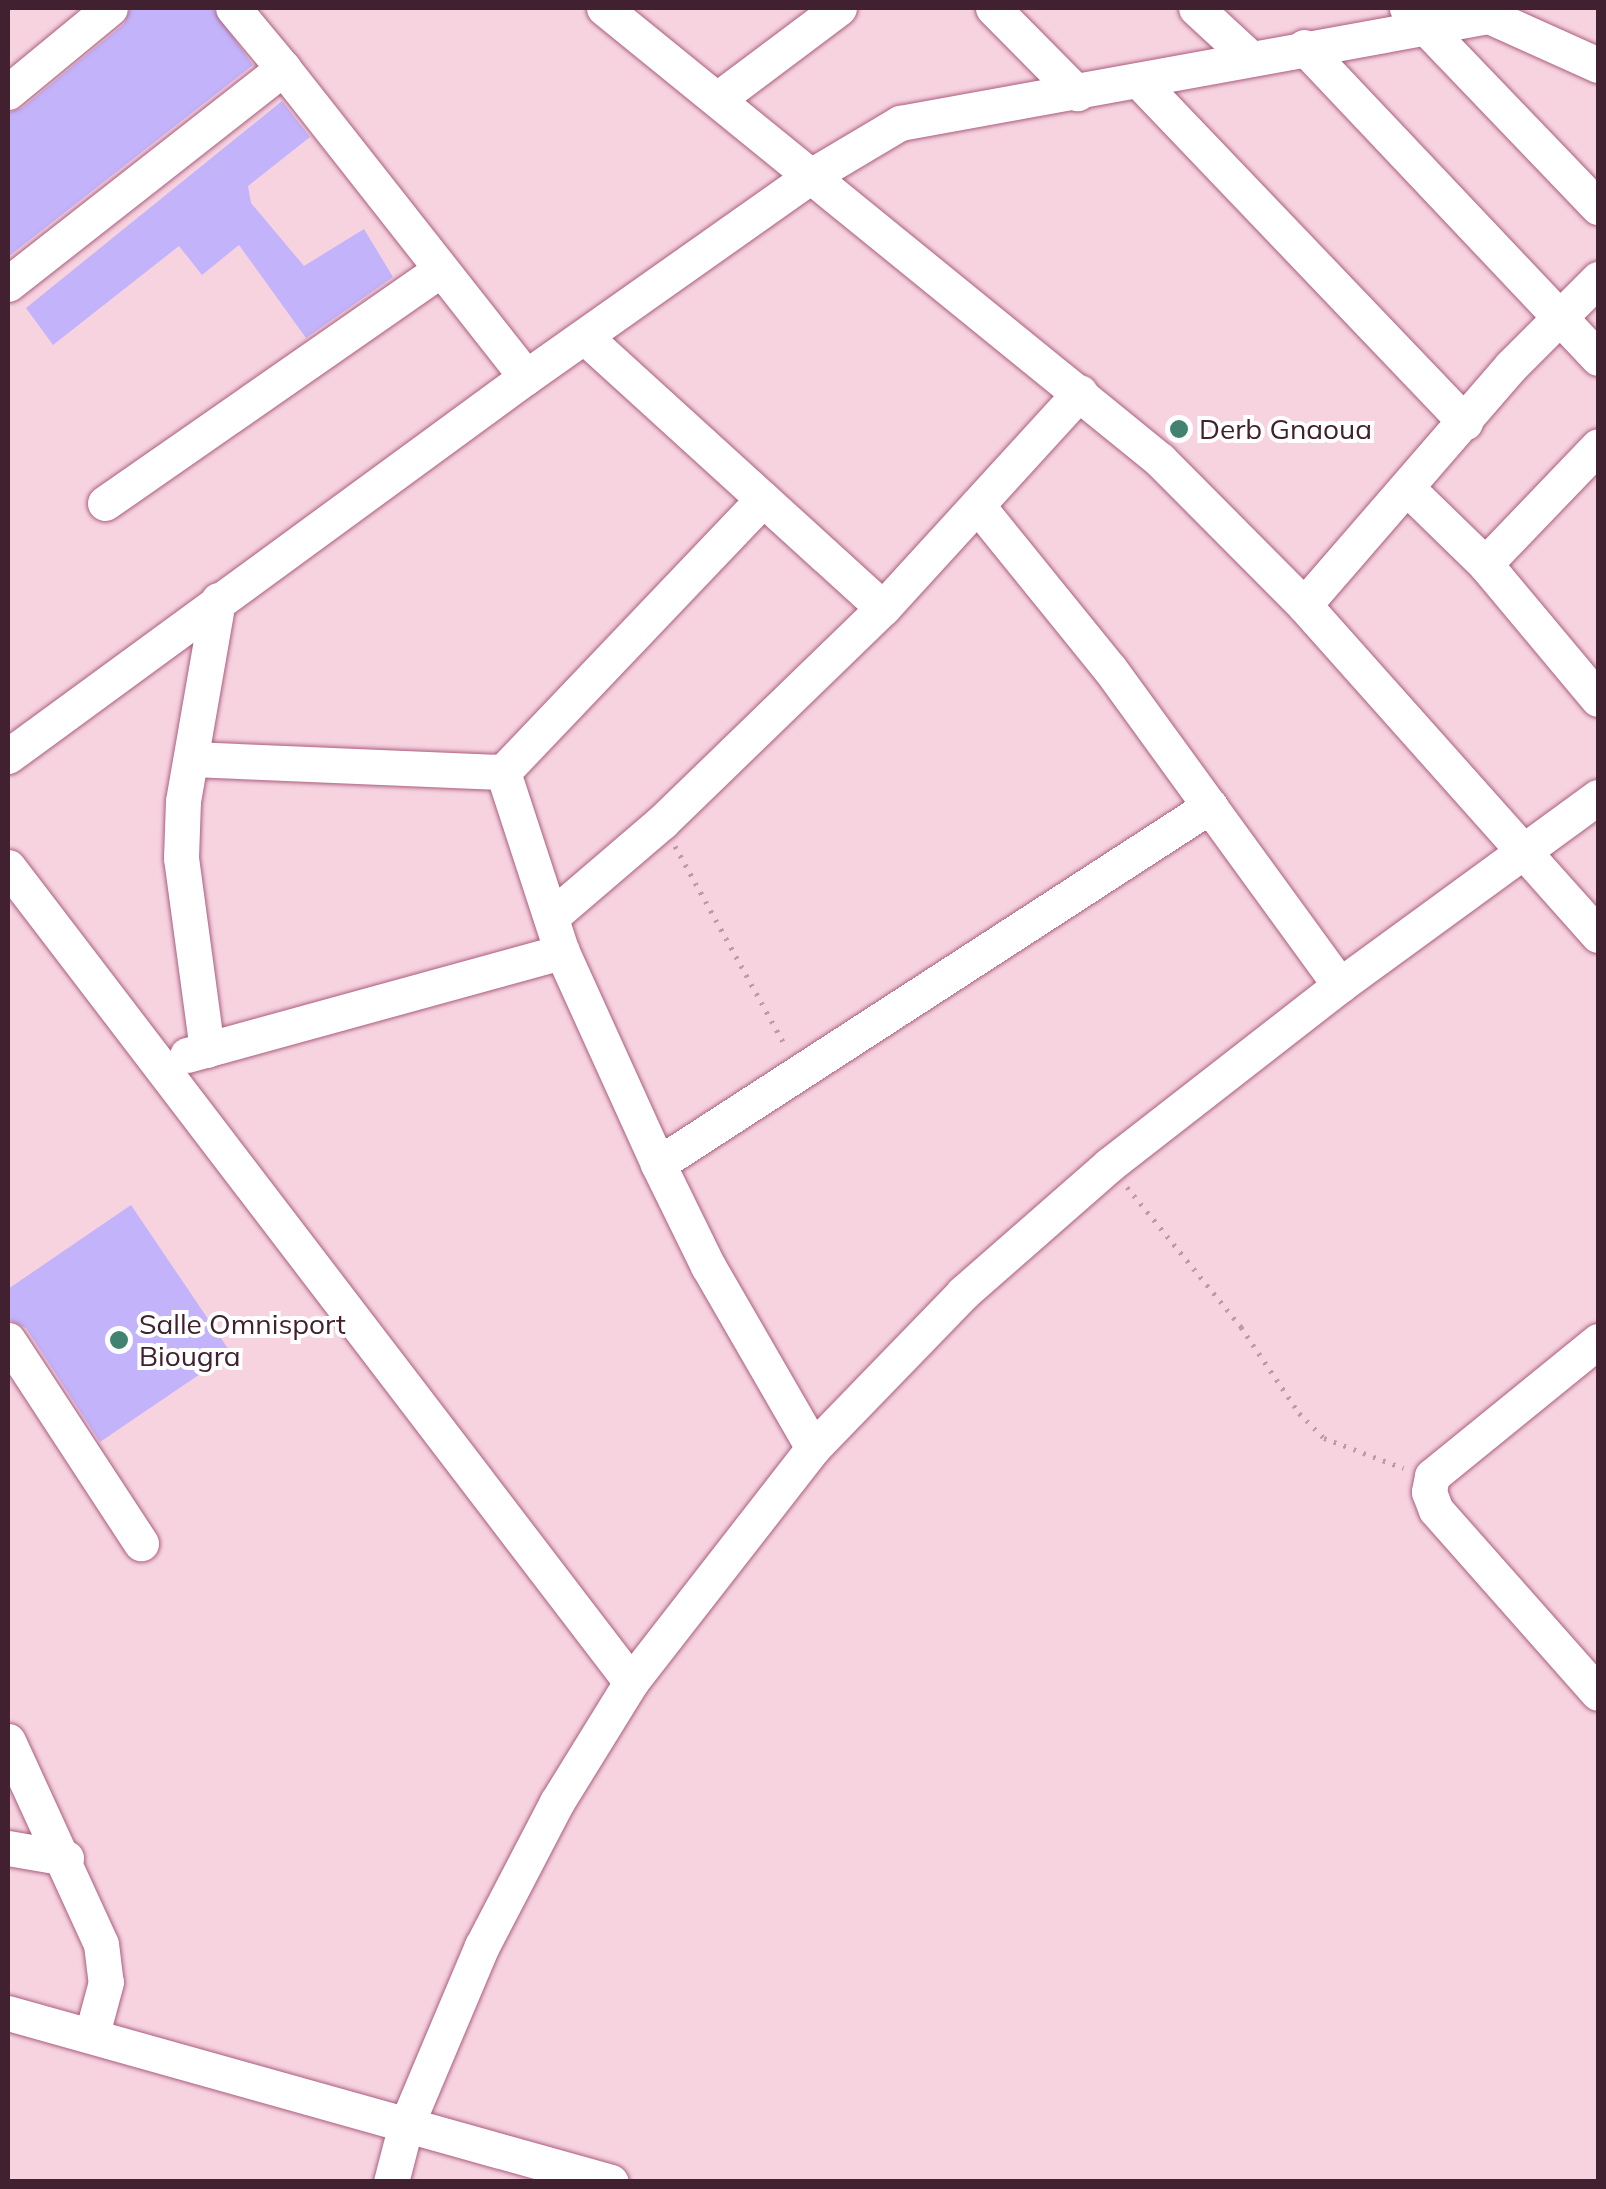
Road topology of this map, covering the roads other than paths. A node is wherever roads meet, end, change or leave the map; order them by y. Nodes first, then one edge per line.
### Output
1 (110, 8) edge
2 (233, 8) edge
3 (604, 8) edge
4 (839, 8) edge
5 (994, 8) edge
6 (1196, 8) edge
7 (1490, 12) edge
8 (1417, 20) edge
9 (1304, 46) junction
10 (1250, 58) junction
11 (1598, 65) edge
12 (282, 68) junction
13 (1140, 81) junction
14 (8, 92) edge
15 (1077, 93) junction
16 (719, 98) junction
17 (814, 174) junction
18 (1598, 207) edge
19 (439, 271) junction
20 (1598, 279) edge
21 (8, 284) edge
22 (1561, 312) junction
23 (586, 338) junction
24 (1598, 358) edge
25 (526, 378) junction
26 (1080, 392) junction
27 (1465, 422) junction
28 (1598, 446) edge
29 (1409, 490) junction
30 (763, 499) junction
31 (105, 503) dead end
32 (976, 506) junction
33 (1485, 564) junction
34 (218, 600) junction
35 (1304, 604) junction
36 (883, 608) junction
37 (1598, 699) edge
38 (8, 756) edge
39 (191, 759) junction
40 (503, 772) junction
41 (1598, 797) edge
42 (1210, 806) junction
43 (1527, 851) junction
44 (8, 867) edge
45 (551, 917) junction
46 (1598, 935) edge
47 (562, 952) junction
48 (1340, 984) junction
49 (207, 1050) junction
50 (156, 1064) junction
51 (658, 1164) junction
52 (8, 1340) edge
53 (1598, 1341) edge
54 (813, 1448) junction
55 (140, 1543) dead end
56 (631, 1682) junction
57 (1598, 1693) edge
58 (8, 1741) edge
59 (8, 1848) edge
60 (66, 1858) junction
61 (8, 2013) edge
62 (92, 2034) junction
63 (405, 2128) junction
64 (391, 2182) edge
65 (611, 2182) edge

1 - 14 street
2 - 12 street
3 - 16 street
4 - 16 street
5 - 15 street
6 - 10 street
7 - 8 street
7 - 11 street
8 - 9 street
8 - 18 street
9 - 10 street
9 - 22 street
10 - 13 street
12 - 19 street
12 - 21 street
13 - 15 street
13 - 27 street
15 - 17 street
16 - 17 street
17 - 23 street
17 - 26 street
19 - 25 street
19 - 31 street
20 - 22 street
22 - 24 street
22 - 27 street
23 - 25 street
23 - 30 street
25 - 34 street
26 - 32 street
26 - 35 street
27 - 29 street
28 - 33 street
29 - 33 street
29 - 35 street
30 - 36 street
30 - 40 street
32 - 36 street
32 - 42 street
33 - 37 street
34 - 38 street
34 - 39 street
35 - 43 street
36 - 45 street
39 - 40 street
39 - 49 street
40 - 45 street
41 - 43 street
42 - 48 street
42 - 51 street
43 - 46 street
43 - 48 street
44 - 50 street
45 - 47 street
47 - 49 street
47 - 51 street
48 - 54 street
49 - 50 street
50 - 56 street
51 - 54 street
52 - 55 street
53 - 57 street
54 - 56 street
56 - 63 street
58 - 60 street
59 - 60 street
60 - 62 street
61 - 62 street
62 - 63 street
63 - 64 street
63 - 65 street

